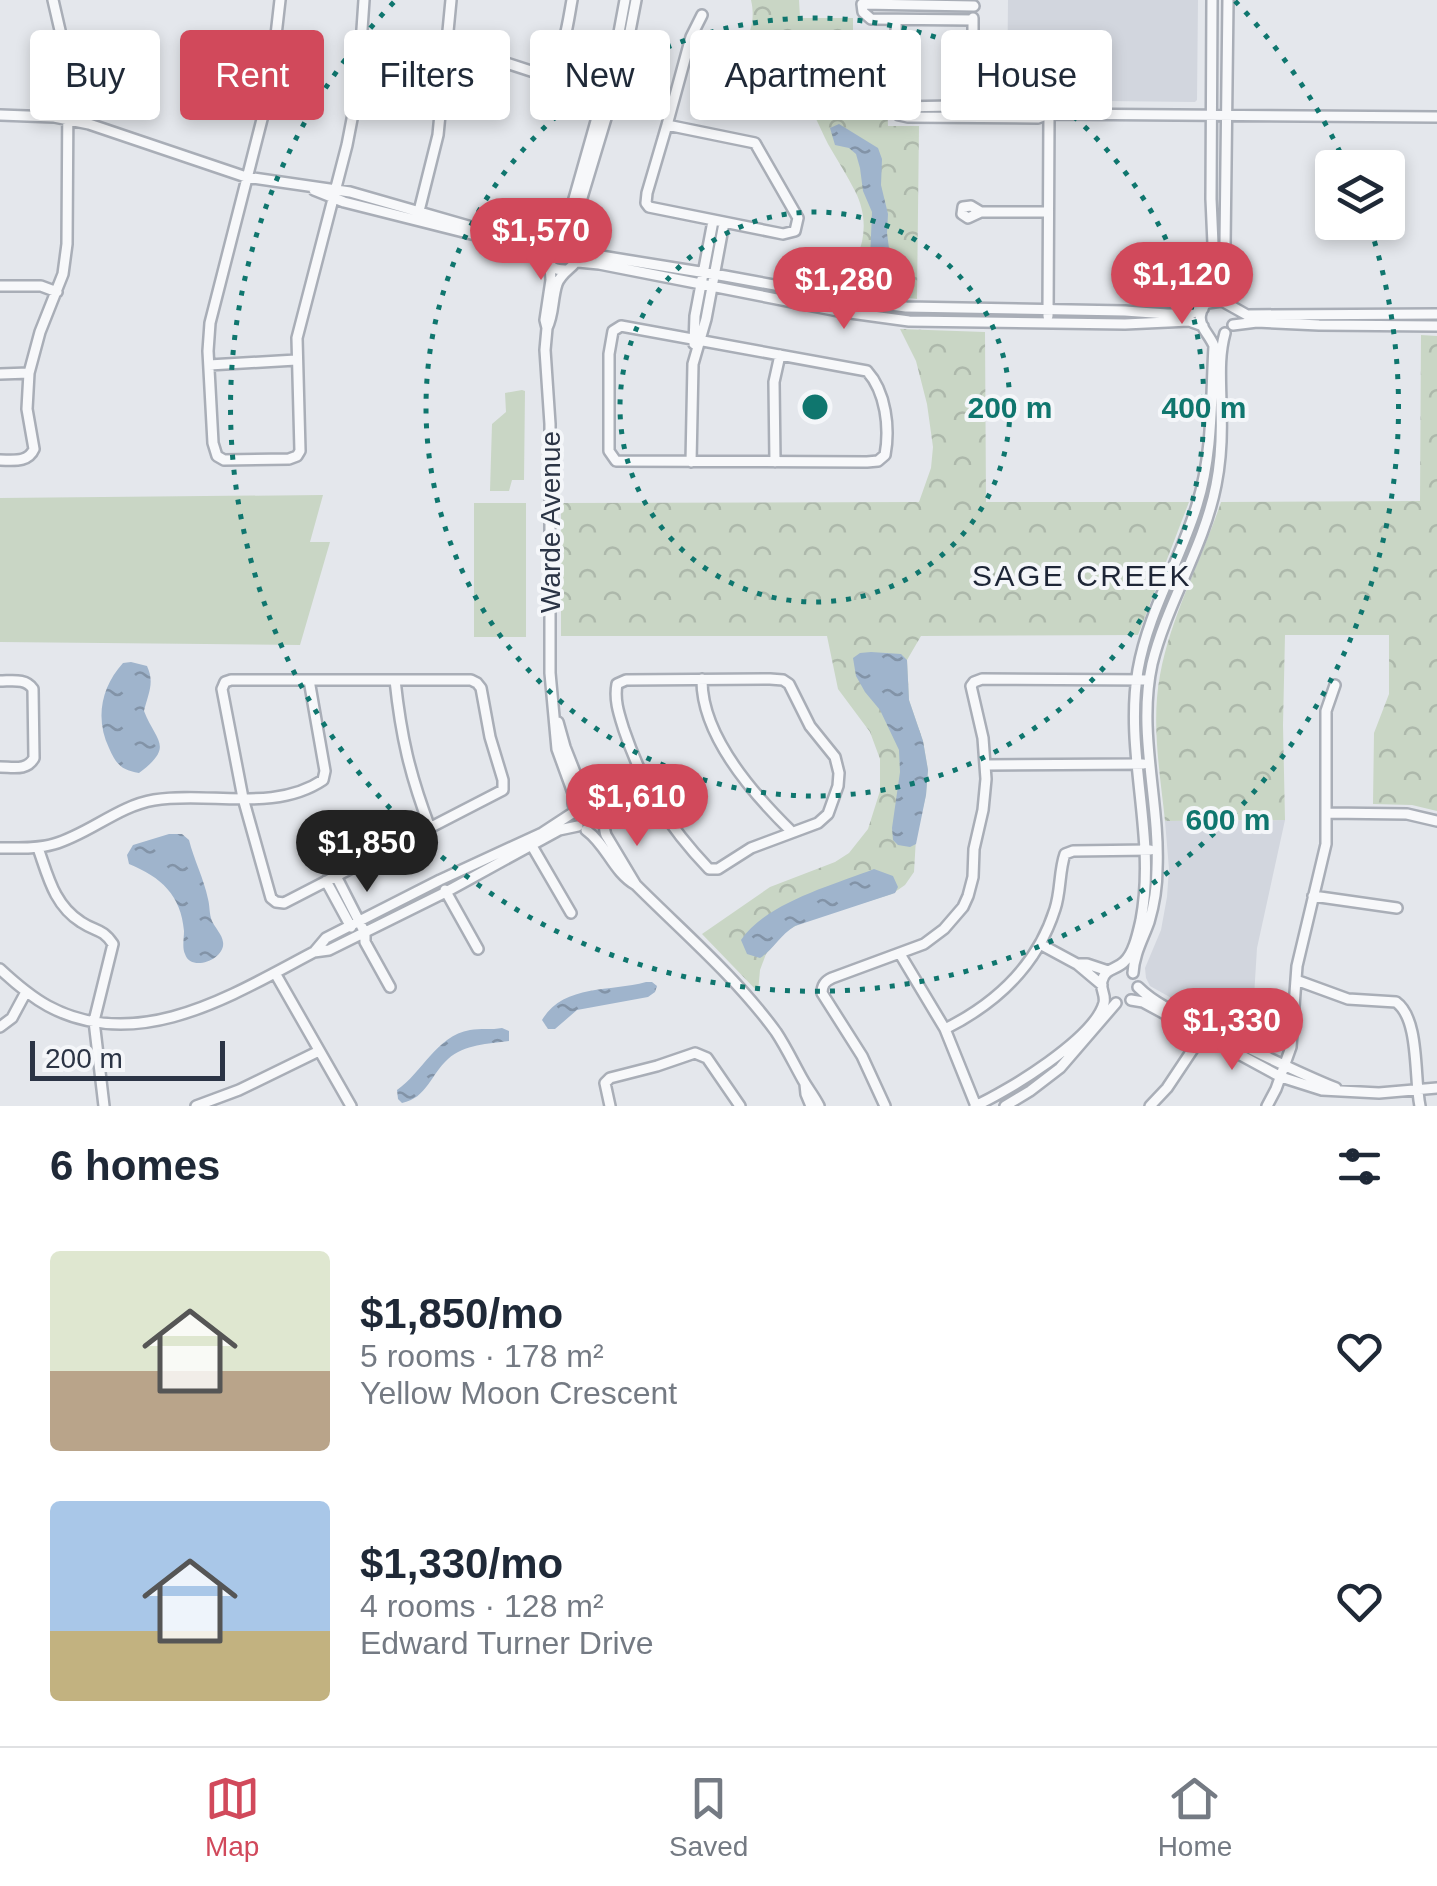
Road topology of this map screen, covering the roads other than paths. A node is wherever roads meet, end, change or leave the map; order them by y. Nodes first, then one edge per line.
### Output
1 (53, 0) edge
2 (280, 0) edge
3 (364, 0) edge
4 (451, 0) edge
5 (572, 0) edge
6 (625, 0) edge
7 (636, 0) edge
8 (1212, 0) edge
9 (1228, 0) edge
10 (862, 2) edge
11 (974, 3) edge
12 (702, 16) dead end
13 (896, 20) junction
14 (974, 20) junction
15 (59, 30) edge
16 (449, 30) edge
17 (974, 30) edge
18 (510, 64) edge
19 (1112, 114) edge
20 (0, 115) edge
21 (941, 115) edge
22 (1212, 115) junction
23 (1226, 115) junction
24 (30, 117) edge
25 (1437, 118) edge
26 (68, 120) edge
27 (72, 120) edge
28 (440, 120) edge
29 (1050, 120) edge
30 (668, 125) junction
31 (246, 178) junction
32 (334, 194) junction
33 (419, 211) junction
34 (981, 212) dead end
35 (1048, 212) junction
36 (718, 222) junction
37 (559, 234) junction
38 (547, 242) junction
39 (576, 243) junction
40 (547, 261) junction
41 (578, 262) junction
42 (565, 270) junction
43 (709, 273) junction
44 (0, 286) edge
45 (706, 286) junction
46 (58, 292) junction
47 (1229, 305) junction
48 (1206, 306) junction
49 (1048, 311) junction
50 (1437, 314) edge
51 (1048, 323) junction
52 (1437, 326) edge
53 (547, 328) junction
54 (1229, 329) junction
55 (1206, 330) junction
56 (697, 340) junction
57 (780, 355) junction
58 (296, 360) junction
59 (209, 364) junction
60 (0, 374) edge
61 (28, 374) junction
62 (0, 460) edge
63 (692, 462) junction
64 (775, 462) junction
65 (702, 679) junction
66 (1137, 679) junction
67 (309, 680) junction
68 (395, 680) junction
69 (1149, 680) junction
70 (0, 681) edge
71 (1335, 685) dead end
72 (554, 715) junction
73 (1137, 764) junction
74 (1149, 764) junction
75 (985, 765) junction
76 (0, 767) edge
77 (646, 784) junction
78 (594, 797) junction
79 (243, 798) junction
80 (572, 809) junction
81 (1328, 813) junction
82 (604, 817) junction
83 (1437, 821) edge
84 (430, 828) junction
85 (582, 828) junction
86 (792, 832) junction
87 (532, 846) junction
88 (0, 848) edge
89 (38, 848) junction
90 (1152, 850) junction
91 (331, 878) junction
92 (440, 880) junction
93 (636, 885) junction
94 (446, 892) junction
95 (1314, 896) junction
96 (1397, 908) dead end
97 (571, 913) dead end
98 (354, 924) junction
99 (362, 937) junction
100 (1040, 944) junction
101 (478, 949) dead end
102 (314, 952) junction
103 (900, 954) junction
104 (1078, 964) junction
105 (0, 969) edge
106 (1113, 969) junction
107 (275, 972) junction
108 (1134, 972) junction
109 (1296, 980) junction
110 (390, 987) dead end
111 (1138, 987) junction
112 (1103, 990) junction
113 (26, 992) junction
114 (1132, 1000) junction
115 (1116, 1003) junction
116 (94, 1021) junction
117 (0, 1027) edge
118 (945, 1029) junction
119 (1203, 1034) junction
120 (319, 1051) junction
121 (1283, 1072) junction
122 (805, 1084) junction
123 (1437, 1088) edge
124 (1416, 1090) junction
125 (104, 1106) edge
126 (196, 1106) edge
127 (351, 1106) edge
128 (610, 1106) edge
129 (740, 1106) edge
130 (811, 1106) edge
131 (818, 1106) edge
132 (885, 1106) edge
133 (975, 1106) edge
134 (1005, 1106) edge
135 (1150, 1106) edge
136 (1267, 1106) edge
137 (1420, 1106) edge

1 - 15 street
2 - 31 street
3 - 32 street
4 - 16 street
5 - 18 street
6 - 37 street
7 - 39 street
8 - 22 street
9 - 23 street
10 - 11 street
10 - 13 street
11 - 14 street
12 - 30 street
13 - 14 street
13 - 21 street
14 - 17 street
19 - 22 street
20 - 24 street
22 - 23 street
22 - 48 street
23 - 25 street
23 - 47 street
26 - 46 street
27 - 31 street
28 - 33 street
29 - 35 street
30 - 36 street
30 - 36 street
31 - 32 street
31 - 59 street
32 - 33 street
32 - 40 street
32 - 58 street
33 - 38 street
34 - 35 street
35 - 49 street
36 - 43 street
37 - 38 street
37 - 39 street
38 - 40 street
39 - 41 street
39 - 43 street
40 - 42 street
40 - 53 street, Warde Avenue
41 - 42 street
41 - 45 street
42 - 53 street, Warde Avenue
43 - 45 street
43 - 49 street
44 - 46 street
45 - 51 street
45 - 56 street
46 - 61 street
47 - 48 street
47 - 50 street
47 - 54 street
48 - 49 street
48 - 55 street
49 - 51 street
51 - 55 street
52 - 54 street
53 - 72 street, Warde Avenue
54 - 55 street
54 - 69 street
55 - 66 street
56 - 57 street
56 - 63 street
56 - 63 street
57 - 64 street
57 - 64 street
58 - 59 street
58 - 59 street
60 - 61 street
61 - 62 street
63 - 64 street
65 - 77 street
65 - 86 street
65 - 86 street
66 - 69 street
66 - 73 street
66 - 75 street
67 - 68 street
67 - 79 street
67 - 79 street
68 - 84 street
68 - 84 street
69 - 74 street
70 - 76 street
71 - 81 street
72 - 78 street, Warde Avenue
72 - 80 street, Warde Avenue
73 - 74 street
73 - 75 street
73 - 90 street
74 - 90 street
75 - 103 street
77 - 78 street
77 - 82 street
77 - 86 street
78 - 80 street
78 - 82 street
79 - 89 street
79 - 91 street
80 - 85 street
80 - 92 street
81 - 83 street
81 - 95 street
82 - 85 street
82 - 93 street
84 - 91 street
85 - 87 street
85 - 93 street
87 - 94 street
87 - 97 street
88 - 89 street
89 - 116 street
90 - 100 street
90 - 106 street
90 - 108 street
91 - 98 street
92 - 94 street
92 - 98 street
93 - 122 street
94 - 99 street
94 - 101 street
95 - 96 street
95 - 109 street
98 - 99 street
98 - 102 street
99 - 102 street
99 - 110 street
100 - 104 street
100 - 118 street
102 - 107 street
103 - 118 street
103 - 132 street
104 - 106 street
104 - 112 street
105 - 113 street
106 - 108 street
106 - 112 street
107 - 116 street
107 - 120 street
108 - 111 street
109 - 121 street
109 - 124 street
111 - 114 street
111 - 121 street
112 - 115 street
112 - 133 street
113 - 116 street
113 - 117 street
114 - 115 street
114 - 119 street
115 - 134 street
116 - 125 street
118 - 133 street
119 - 121 street
119 - 135 street
120 - 126 street
120 - 127 street
121 - 124 street
121 - 136 street
122 - 130 street
122 - 131 street
123 - 124 street
124 - 137 street
128 - 129 street

